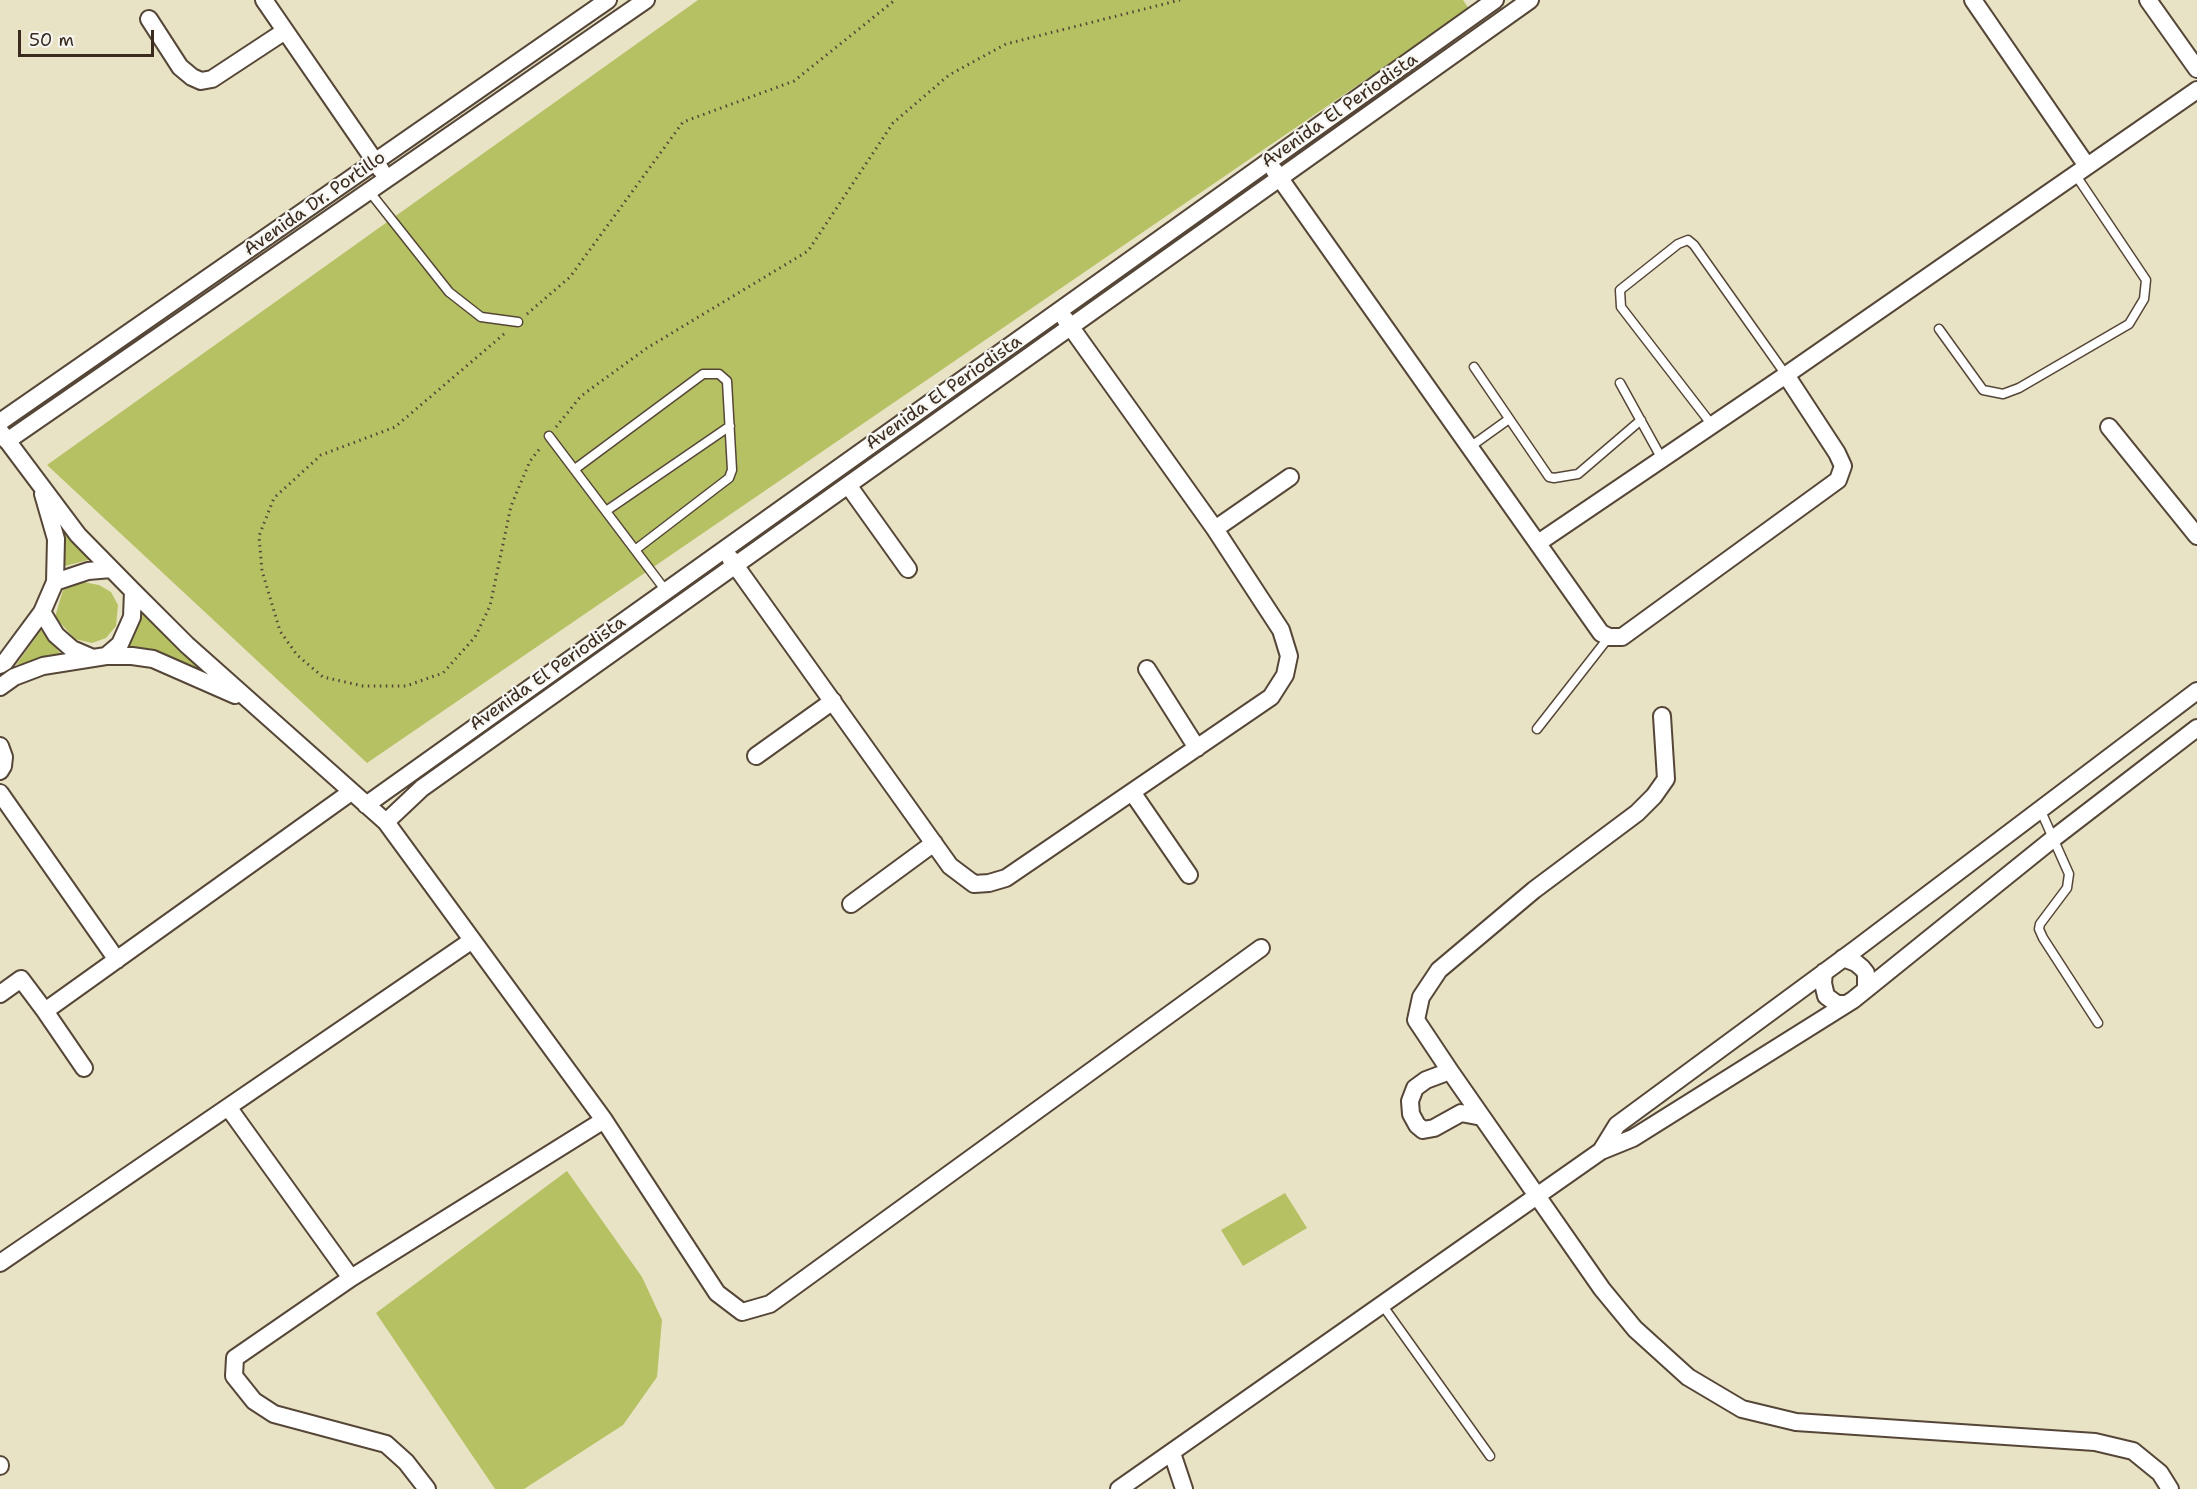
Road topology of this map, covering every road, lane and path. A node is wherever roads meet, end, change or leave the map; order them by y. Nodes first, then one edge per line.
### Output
1 (264, 0) edge
2 (608, 0) edge
3 (646, 0) edge
4 (895, 0) edge
5 (1179, 0) edge
6 (1495, 0) edge
7 (1530, 0) edge
8 (1973, 0) edge
9 (2148, 0) edge
10 (149, 19) dead end
11 (285, 31) junction
12 (2197, 69) edge
13 (2197, 90) edge
14 (376, 161) junction
15 (1268, 162) junction
16 (2081, 170) junction
17 (1279, 178) junction
18 (387, 179) junction
19 (369, 191) junction
20 (1060, 311) junction
21 (518, 322) junction
22 (1071, 327) junction
23 (1939, 329) dead end
24 (1474, 367) dead end
25 (1786, 375) junction
26 (1620, 383) dead end
27 (1509, 419) junction
28 (1641, 420) junction
29 (0, 422) edge
30 (1712, 425) junction
31 (730, 426) junction
32 (2109, 427) dead end
33 (4, 436) edge
34 (549, 436) junction
35 (1470, 447) junction
36 (1662, 459) junction
37 (575, 469) junction
38 (1290, 477) dead end
39 (40, 485) junction
40 (848, 485) junction
41 (606, 511) junction
42 (1215, 529) junction
43 (2197, 536) edge
44 (1538, 543) junction
45 (635, 550) junction
46 (724, 550) junction
47 (735, 565) junction
48 (111, 569) junction
49 (908, 569) dead end
50 (55, 582) junction
51 (134, 591) junction
52 (666, 591) junction
53 (42, 612) junction
54 (1609, 637) junction
55 (100, 657) junction
56 (0, 665) edge
57 (1147, 669) dead end
58 (0, 687) edge
59 (2197, 691) edge
60 (249, 701) junction
61 (833, 701) junction
62 (1662, 717) dead end
63 (2197, 728) edge
64 (1536, 729) dead end
65 (0, 746) edge
66 (1197, 748) junction
67 (756, 756) dead end
68 (0, 771) edge
69 (351, 792) junction
70 (1132, 792) junction
71 (0, 793) edge
72 (366, 805) junction
73 (2039, 809) junction
74 (386, 822) junction
75 (2054, 838) junction
76 (934, 843) junction
77 (1188, 874) dead end
78 (851, 904) dead end
79 (471, 941) junction
80 (1261, 948) dead end
81 (1843, 958) junction
82 (117, 960) junction
83 (1824, 972) junction
84 (1866, 988) junction
85 (0, 994) edge
86 (1845, 1004) junction
87 (45, 1011) junction
88 (2098, 1023) dead end
89 (84, 1068) dead end
90 (1450, 1071) junction
91 (228, 1107) junction
92 (1482, 1117) junction
93 (604, 1120) junction
94 (1601, 1151) junction
95 (1537, 1197) junction
96 (0, 1263) edge
97 (351, 1278) junction
98 (1383, 1306) junction
99 (1172, 1453) junction
100 (1490, 1456) dead end
101 (427, 1489) edge
102 (1119, 1489) edge
103 (1184, 1489) edge
104 (2170, 1489) edge

1 - 11 street
2 - 14 street, Avenida Dr. Portillo
3 - 18 street, Avenida Dr. Portillo
4 - 21 path
5 - 34 path
6 - 15 street
7 - 17 street, Avenida El Periodista
8 - 16 street
9 - 12 street
10 - 11 street
11 - 14 street
13 - 16 street
14 - 18 street
14 - 29 street, Avenida Dr. Portillo
15 - 17 street
15 - 20 street
16 - 23 lane
16 - 25 street
17 - 22 street, Avenida El Periodista
17 - 35 street
18 - 19 street, Avenida Dr. Portillo
19 - 21 lane
19 - 33 street, Avenida Dr. Portillo
20 - 22 street
20 - 46 street
21 - 34 path
22 - 40 street, Avenida El Periodista
22 - 42 street
24 - 27 lane
25 - 30 street
25 - 30 lane
25 - 54 street
26 - 28 lane
27 - 28 lane
27 - 35 lane
28 - 36 lane
30 - 36 street
31 - 37 lane
31 - 41 lane
31 - 45 lane
32 - 43 street
33 - 39 street
34 - 37 lane
35 - 44 street
36 - 44 street
37 - 41 lane
38 - 42 street
39 - 48 street
39 - 50 street
40 - 47 street, Avenida El Periodista
40 - 49 street
41 - 45 lane
42 - 66 street
44 - 54 street
45 - 52 lane
46 - 47 street
46 - 52 street
47 - 61 street
47 - 74 street, Avenida El Periodista
48 - 50 street
48 - 51 street
50 - 53 street
51 - 55 street
51 - 60 street
52 - 72 street
53 - 55 street
53 - 56 street
54 - 64 lane
55 - 58 street
55 - 60 street
57 - 66 street
59 - 73 street
60 - 69 street
61 - 67 street
61 - 76 street
62 - 90 street
63 - 75 street
65 - 68 street
66 - 70 street
69 - 72 street
69 - 82 street
70 - 76 street
70 - 77 street
71 - 82 street
72 - 74 street
73 - 75 lane
73 - 81 street
74 - 79 street
75 - 84 street
75 - 88 lane
76 - 78 street
79 - 91 street
79 - 93 street
80 - 93 street
81 - 83 street
81 - 84 street
82 - 87 street
83 - 86 street
83 - 94 street
84 - 86 street
85 - 87 street
86 - 94 street
87 - 89 street
90 - 92 street
90 - 92 street
91 - 96 street
91 - 97 street
92 - 95 street
93 - 97 street
94 - 95 street
95 - 98 street
95 - 104 street
97 - 101 street
98 - 99 street
98 - 100 lane
99 - 102 street
99 - 103 street

